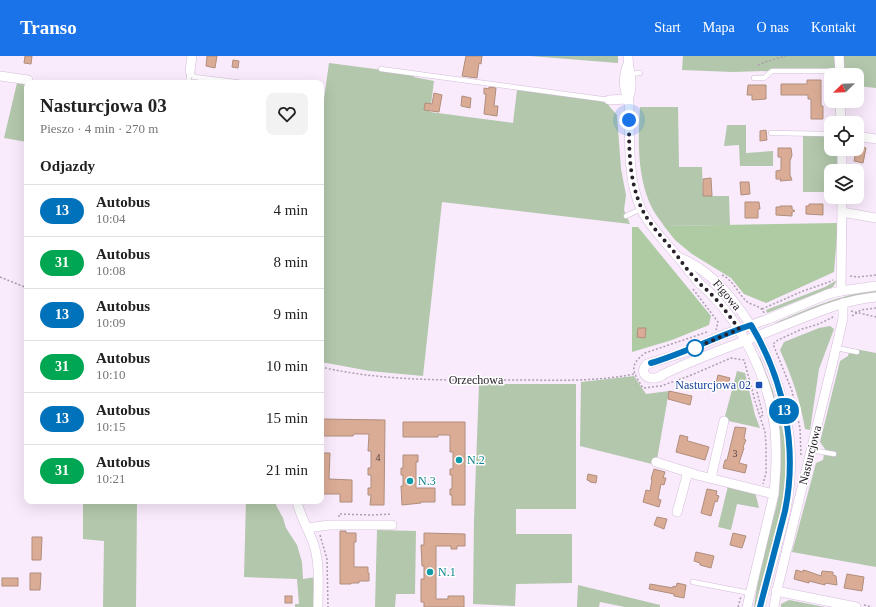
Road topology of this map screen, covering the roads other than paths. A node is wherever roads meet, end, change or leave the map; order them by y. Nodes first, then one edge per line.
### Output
1 (192, 56) edge
2 (839, 56) edge
3 (628, 60) edge
4 (840, 68) edge
5 (381, 69) dead end
6 (190, 71) junction
7 (824, 73) edge
8 (0, 76) edge
9 (754, 78) dead end
10 (28, 80) dead end
11 (188, 80) edge
12 (218, 80) edge
13 (628, 99) junction
14 (609, 100) joint
15 (770, 133) dead end
16 (824, 134) edge
17 (864, 137) edge
18 (876, 140) edge
19 (842, 204) edge
20 (641, 209) junction
21 (842, 212) junction
22 (626, 216) dead end
23 (876, 218) edge
24 (678, 257) junction
25 (876, 286) edge
26 (841, 291) junction
27 (876, 297) edge
28 (843, 310) junction
29 (751, 325) junction
30 (739, 329) junction
31 (757, 336) junction
32 (745, 341) junction
33 (836, 348) junction
34 (857, 352) dead end
35 (724, 422) dead end
36 (810, 454) junction
37 (834, 454) dead end
38 (656, 462) dead end
39 (688, 472) junction
40 (711, 478) junction
41 (774, 494) junction
42 (299, 504) edge
43 (676, 512) dead end
44 (392, 525) dead end
45 (307, 528) junction
46 (693, 582) dead end
47 (776, 591) junction
48 (746, 592) junction
49 (318, 607) edge
50 (747, 607) edge
51 (760, 607) edge
52 (774, 607) edge
53 (856, 607) edge

1 - 6 street
2 - 4 street
3 - 13 street, Figowa
5 - 14 lane
6 - 11 lane
6 - 12 lane
7 - 9 lane
8 - 10 street
13 - 14 street
13 - 20 street, Figowa
15 - 16 lane
17 - 18 street
19 - 21 street
20 - 22 lane
20 - 24 street, Figowa
21 - 23 street
21 - 26 street
24 - 29 street, Figowa
24 - 30 street, Figowa
25 - 26 street
26 - 29 street
27 - 28 street
28 - 31 street
28 - 33 street, Nasturcjowa
29 - 30 street
29 - 31 street, Figowa
30 - 32 street, Figowa
30 - 32 street
31 - 32 street
31 - 51 street, Figowa
32 - 41 street, Figowa
33 - 34 lane
33 - 36 street, Nasturcjowa
35 - 40 street
36 - 37 lane
36 - 47 street, Nasturcjowa
38 - 39 street
39 - 40 street
39 - 43 street
40 - 41 street
41 - 48 street, Figowa
42 - 45 street
44 - 45 street
45 - 49 street
46 - 48 lane
47 - 52 street, Nasturcjowa
47 - 53 street
48 - 50 street, Figowa

